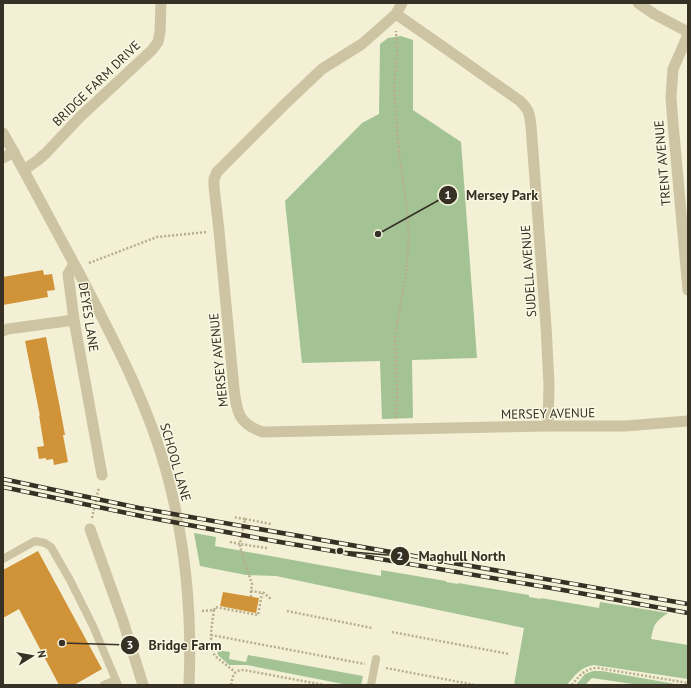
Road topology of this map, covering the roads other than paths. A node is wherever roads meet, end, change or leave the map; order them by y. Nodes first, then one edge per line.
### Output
1 (161, 3) edge
2 (402, 3) edge
3 (638, 3) edge
4 (396, 14) junction
5 (688, 34) edge
6 (3, 133) edge
7 (14, 152) junction
8 (3, 158) edge
9 (24, 170) junction
10 (74, 264) junction
11 (688, 290) edge
12 (74, 320) junction
13 (3, 331) edge
14 (688, 421) edge
15 (548, 426) junction
16 (102, 475) road end
17 (90, 529) road end
18 (3, 559) edge
19 (376, 659) dead end
20 (117, 683) edge
21 (104, 685) edge
22 (143, 685) edge
23 (189, 685) edge
24 (371, 685) edge

1 - 9 street, BRIDGE FARM DRIVE
2 - 4 street, MERSEY AVENUE
3 - 5 street
4 - 15 street, SUDELL AVENUE
4 - 15 street, MERSEY AVENUE
5 - 11 street, TRENT AVENUE
6 - 7 street
7 - 8 street
7 - 9 street
9 - 10 street
10 - 12 street, DEYES LANE
10 - 23 street, SCHOOL LANE
12 - 13 street
12 - 16 street, DEYES LANE
14 - 15 street, MERSEY AVENUE
17 - 22 street
18 - 20 lane
19 - 24 lane
20 - 21 lane

